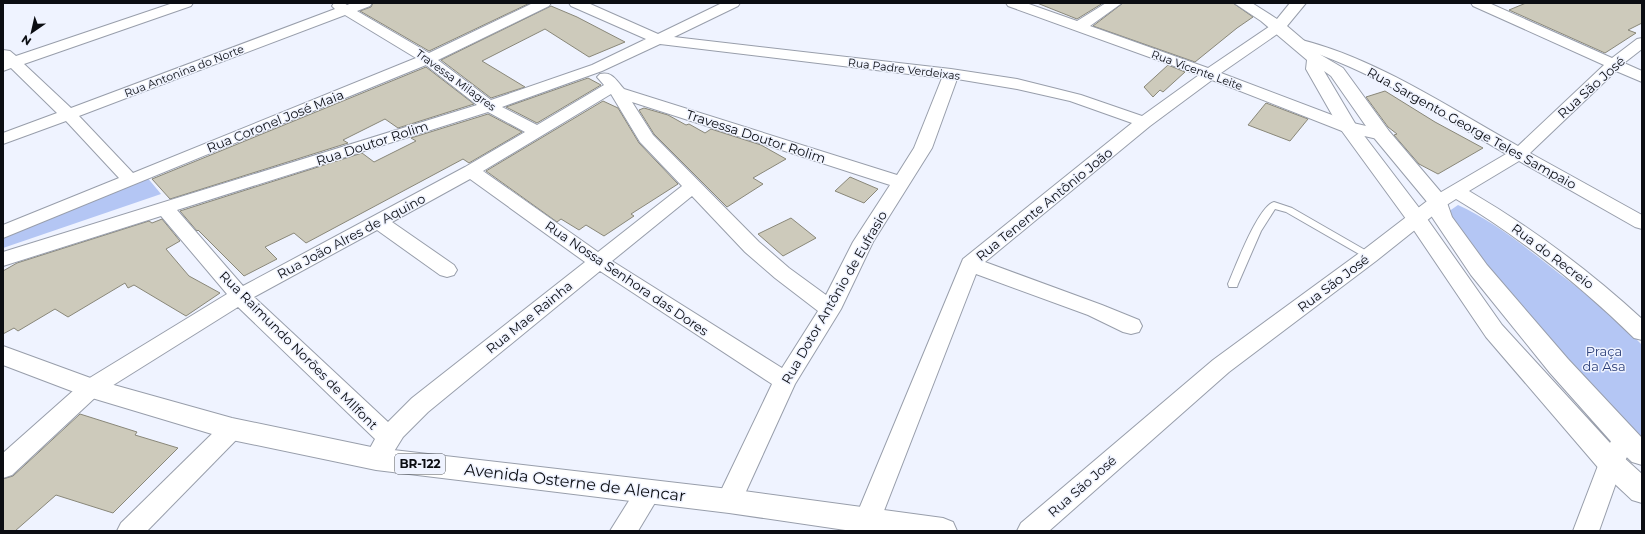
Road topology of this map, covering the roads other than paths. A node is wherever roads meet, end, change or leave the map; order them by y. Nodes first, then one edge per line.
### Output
1 (186, 3) edge
2 (365, 3) edge
3 (544, 3) edge
4 (576, 3) edge
5 (733, 3) edge
6 (1012, 3) edge
7 (1115, 3) edge
8 (1242, 3) edge
9 (1298, 3) edge
10 (1512, 3) edge
11 (1485, 6) edge
12 (340, 7) edge
13 (1078, 27) junction
14 (1278, 27) junction
15 (658, 39) junction
16 (1642, 42) edge
17 (1298, 43) junction
18 (428, 59) junction
19 (1314, 59) junction
20 (7, 60) edge
21 (1613, 65) junction
22 (597, 68) junction
23 (951, 74) junction
24 (1210, 74) junction
25 (1642, 77) edge
26 (615, 89) junction
27 (489, 106) junction
28 (70, 115) junction
29 (1144, 122) junction
30 (1348, 126) junction
31 (538, 132) junction
32 (1382, 135) junction
33 (3, 139) edge
34 (1520, 153) junction
35 (470, 171) junction
36 (130, 180) junction
37 (902, 183) junction
38 (693, 186) junction
39 (1447, 196) junction
40 (165, 208) junction
41 (1416, 218) junction
42 (378, 221) junction
43 (1642, 223) edge
44 (3, 232) edge
45 (1369, 256) junction
46 (3, 259) edge
47 (598, 261) junction
48 (970, 264) junction
49 (447, 270) dead end
50 (1232, 284) dead end
51 (240, 296) junction
52 (830, 309) junction
53 (1131, 326) dead end
54 (1642, 332) edge
55 (3, 355) edge
56 (785, 381) junction
57 (91, 388) junction
58 (232, 429) junction
59 (1634, 447) edge
60 (382, 448) junction
61 (1611, 463) junction
62 (3, 468) edge
63 (649, 491) junction
64 (1642, 491) edge
65 (729, 501) junction
66 (852, 523) edge
67 (130, 531) edge
68 (623, 531) edge
69 (943, 531) edge
70 (1030, 531) edge
71 (1586, 531) edge

1 - 20 street
2 - 12 street, Rua Antonina do Norte
3 - 18 street, Rua Coronel José Maia
4 - 15 street, Rua Padre Verdeixas
5 - 15 street, Rua Doutor Rolim
6 - 13 street, Rua Vicente Leite
7 - 13 street
8 - 14 main road
9 - 14 main road, Rua Tenente Antônio João
10 - 11 street
11 - 21 street
12 - 18 street, Travessa Milagres
12 - 28 street, Rua Antonina do Norte
13 - 24 street, Rua Vicente Leite
14 - 17 main road
14 - 24 street, Rua Tenente Antônio João
15 - 22 street, Rua Doutor Rolim
15 - 23 street, Rua Padre Verdeixas
16 - 21 street, Rua São José
17 - 19 main road
17 - 34 street, Rua Sargento George Teles Sampaio
18 - 27 street, Travessa Milagres
18 - 36 street, Rua Coronel José Maia
19 - 30 main road
19 - 32 main road
20 - 28 street
21 - 25 street
21 - 34 street, Rua São José
22 - 26 street
22 - 27 street, Rua Doutor Rolim
23 - 29 street, Rua Padre Verdeixas
23 - 37 street, Rua Dotor Antônio de Eufrasio
24 - 29 street, Rua Tenente Antônio João
24 - 30 street, Rua Vicente Leite
26 - 31 street, Rua João Alres de Aquino
26 - 37 street, Travessa Doutor Rolim
26 - 38 street
27 - 31 street, Travessa Milagres
27 - 40 street, Rua Doutor Rolim
28 - 33 street, Rua Antonina do Norte
28 - 36 street
29 - 48 street, Rua Tenente Antônio João
30 - 32 street, Rua Vicente Leite
30 - 41 main road
31 - 35 street, Rua João Alres de Aquino
32 - 39 main road
34 - 39 street, Rua São José
34 - 43 street, Rua Sargento George Teles Sampaio
35 - 42 street, Rua João Alres de Aquino
35 - 47 street, Rua Nossa Senhora das Dores
36 - 44 street, Rua Coronel José Maia
37 - 52 street, Rua Dotor Antônio de Eufrasio
38 - 47 street, Rua Mae Rainha
38 - 52 street
39 - 41 street, Rua São José
39 - 54 street, Rua do Recreio
39 - 59 main road
40 - 46 street, Rua Doutor Rolim
40 - 51 street, Rua Raimundo Norões de MIlfont
41 - 45 street, Rua São José
41 - 61 main road
42 - 49 street
42 - 51 street, Rua João Alres de Aquino
45 - 50 lane
45 - 70 street, Rua São José
47 - 56 street, Rua Nossa Senhora das Dores
47 - 60 street, Rua Mae Rainha
48 - 53 street
48 - 66 street, Rua Tenente Antônio João
51 - 57 street, Rua João Alres de Aquino
51 - 60 street, Rua Raimundo Norões de MIlfont
52 - 56 street, Rua Dotor Antônio de Eufrasio
55 - 57 main road, Avenida Osterne de Alencar / BR-122
56 - 65 street, Rua Dotor Antônio de Eufrasio
57 - 58 main road, Avenida Osterne de Alencar / BR-122
57 - 62 street, Rua João Alres de Aquino
58 - 60 main road, Avenida Osterne de Alencar / BR-122
58 - 67 street
59 - 61 street
60 - 63 main road, Avenida Osterne de Alencar / BR-122
61 - 64 main road
61 - 71 street
63 - 65 main road, Avenida Osterne de Alencar / BR-122
63 - 68 street
65 - 66 main road, Avenida Osterne de Alencar / BR-122
66 - 69 main road, BR-122

